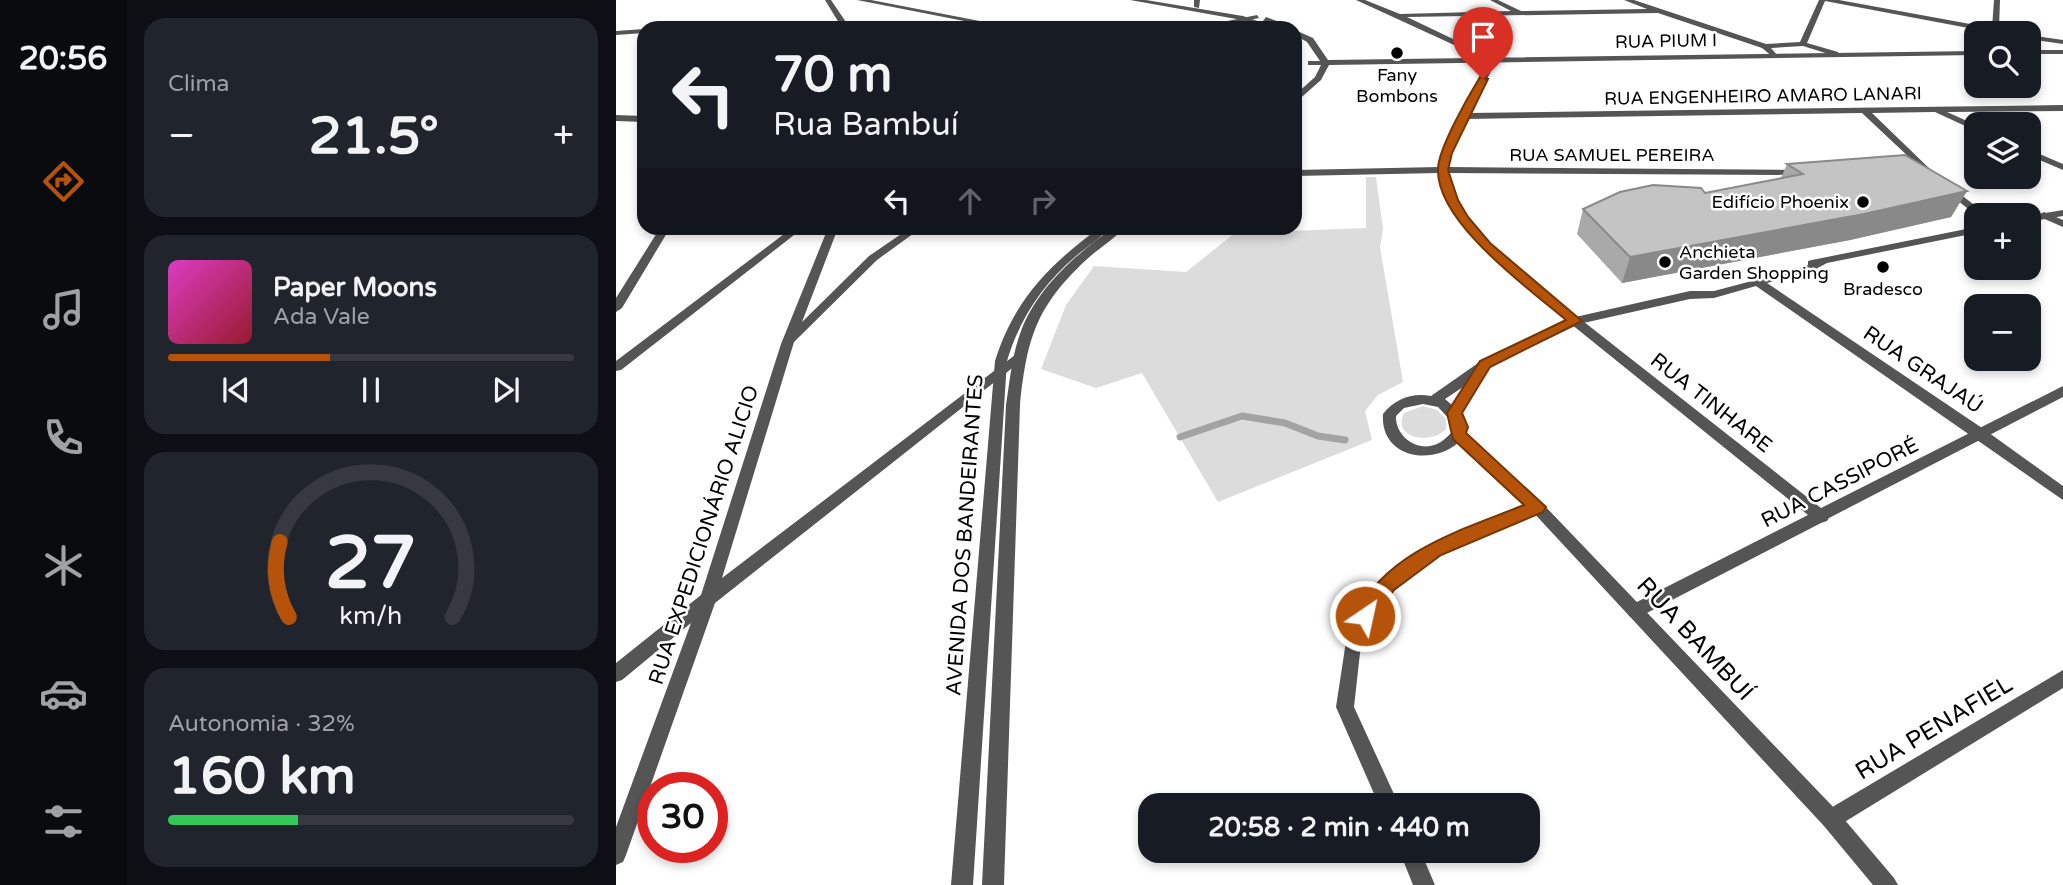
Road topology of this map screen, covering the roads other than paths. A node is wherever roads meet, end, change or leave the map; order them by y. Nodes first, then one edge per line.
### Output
1 (828, 0) edge
2 (860, 0) edge
3 (911, 0) edge
4 (1133, 0) edge
5 (1158, 0) edge
6 (1359, 0) edge
7 (1493, 0) edge
8 (1627, 0) edge
9 (1822, 0) edge
10 (1828, 0) edge
11 (1997, 0) edge
12 (1197, 3) edge
13 (1174, 7) junction
14 (918, 11) junction
15 (1657, 11) junction
16 (1397, 15) junction
17 (1522, 15) junction
18 (1253, 18) junction
19 (842, 21) edge
20 (974, 21) edge
21 (1236, 21) edge
22 (1259, 21) edge
23 (1263, 21) edge
24 (1996, 21) edge
25 (1964, 25) edge
26 (637, 32) edge
27 (616, 33) edge
28 (1302, 36) edge
29 (2041, 39) edge
30 (2063, 43) edge
31 (1803, 44) junction
32 (1765, 46) junction
33 (1302, 47) edge
34 (2041, 52) edge
35 (2063, 52) edge
36 (1964, 53) edge
37 (1835, 54) junction
38 (1753, 55) junction
39 (1773, 55) junction
40 (1493, 60) junction
41 (1311, 63) junction
42 (1325, 66) junction
43 (1302, 82) edge
44 (1302, 92) edge
45 (2063, 108) edge
46 (1935, 110) junction
47 (1865, 111) junction
48 (1463, 116) junction
49 (616, 118) edge
50 (637, 119) edge
51 (1964, 123) edge
52 (2041, 158) edge
53 (2063, 167) edge
54 (1443, 170) junction
55 (1819, 172) edge
56 (1302, 173) edge
57 (1915, 173) edge
58 (1928, 173) junction
59 (1967, 203) edge
60 (2063, 214) edge
61 (2044, 215) junction
62 (2041, 216) edge
63 (2063, 224) edge
64 (1964, 232) edge
65 (661, 235) edge
66 (789, 235) edge
67 (830, 235) edge
68 (906, 235) edge
69 (1096, 235) edge
70 (1110, 235) edge
71 (1822, 262) junction
72 (1757, 282) junction
73 (1690, 295) junction
74 (616, 307) edge
75 (1575, 321) junction
76 (787, 344) junction
77 (1019, 358) junction
78 (1485, 364) junction
79 (616, 367) edge
80 (999, 373) junction
81 (2063, 391) edge
82 (1434, 401) junction
83 (1454, 413) junction
84 (1980, 434) junction
85 (1458, 435) junction
86 (2063, 494) edge
87 (1537, 507) junction
88 (1822, 517) junction
89 (708, 599) junction
90 (1635, 611) junction
91 (616, 674) edge
92 (2063, 678) edge
93 (1384, 793) edge
94 (1831, 819) junction
95 (616, 855) edge
96 (1415, 863) edge
97 (962, 885) edge
98 (993, 885) edge
99 (1424, 885) edge
100 (1887, 885) edge

1 - 19 street
2 - 14 street
3 - 14 street
4 - 13 street
5 - 12 street
6 - 16 street
7 - 17 street
8 - 15 street
9 - 31 street
10 - 25 street
11 - 24 street
12 - 13 street
12 - 18 street
13 - 18 street
14 - 20 street
15 - 17 street
15 - 32 street
16 - 17 street
16 - 40 street
18 - 21 street
18 - 22 street
18 - 23 street
26 - 27 street
28 - 42 street
29 - 30 street
31 - 32 street
31 - 37 street
32 - 38 street
32 - 39 street
33 - 41 street
34 - 35 street
36 - 37 street, RUA PIUM I
37 - 39 street, RUA PIUM I
38 - 39 street, RUA PIUM I
38 - 40 street, RUA PIUM I
40 - 42 street, RUA PIUM I
40 - 48 street
41 - 42 street, RUA PIUM I
41 - 43 street
42 - 44 street
45 - 46 street, RUA ENGENHEIRO AMARO LANARI
46 - 47 street, RUA ENGENHEIRO AMARO LANARI
46 - 51 street
47 - 48 street, RUA ENGENHEIRO AMARO LANARI
47 - 58 street
48 - 54 street
49 - 50 street
52 - 53 street
54 - 55 street, RUA SAMUEL PEREIRA
54 - 56 street, RUA SAMUEL PEREIRA
54 - 75 street, RUA TINHARE
57 - 58 street
58 - 59 street
60 - 61 street
61 - 62 street
61 - 63 street
64 - 71 street
65 - 74 street
66 - 79 street
67 - 76 street, RUA EXPEDICIONÁRIO ALICIO
68 - 76 street
69 - 80 street, AVENIDA DOS BANDEIRANTES
70 - 77 street, AVENIDA DOS BANDEIRANTES
71 - 72 street
71 - 73 street
72 - 73 street
72 - 84 street, RUA GRAJAÚ
73 - 75 street
75 - 78 street
75 - 88 street, RUA TINHARE
76 - 89 street, RUA EXPEDICIONÁRIO ALICIO
77 - 80 street
77 - 98 street, AVENIDA DOS BANDEIRANTES
78 - 82 street
78 - 83 street
80 - 89 street
80 - 97 street, AVENIDA DOS BANDEIRANTES
81 - 84 street, RUA CASSIPORÉ
82 - 83 street
82 - 85 street
83 - 85 street
84 - 86 street, RUA GRAJAÚ
84 - 88 street, RUA CASSIPORÉ
85 - 87 street, RUA BAMBUÍ
87 - 90 street, RUA BAMBUÍ
87 - 93 street
88 - 90 street, RUA CASSIPORÉ
89 - 91 street
89 - 95 street, RUA EXPEDICIONÁRIO ALICIO
90 - 94 street, RUA BAMBUÍ
92 - 94 street, RUA PENAFIEL
94 - 100 street, RUA BAMBUÍ
96 - 99 street

